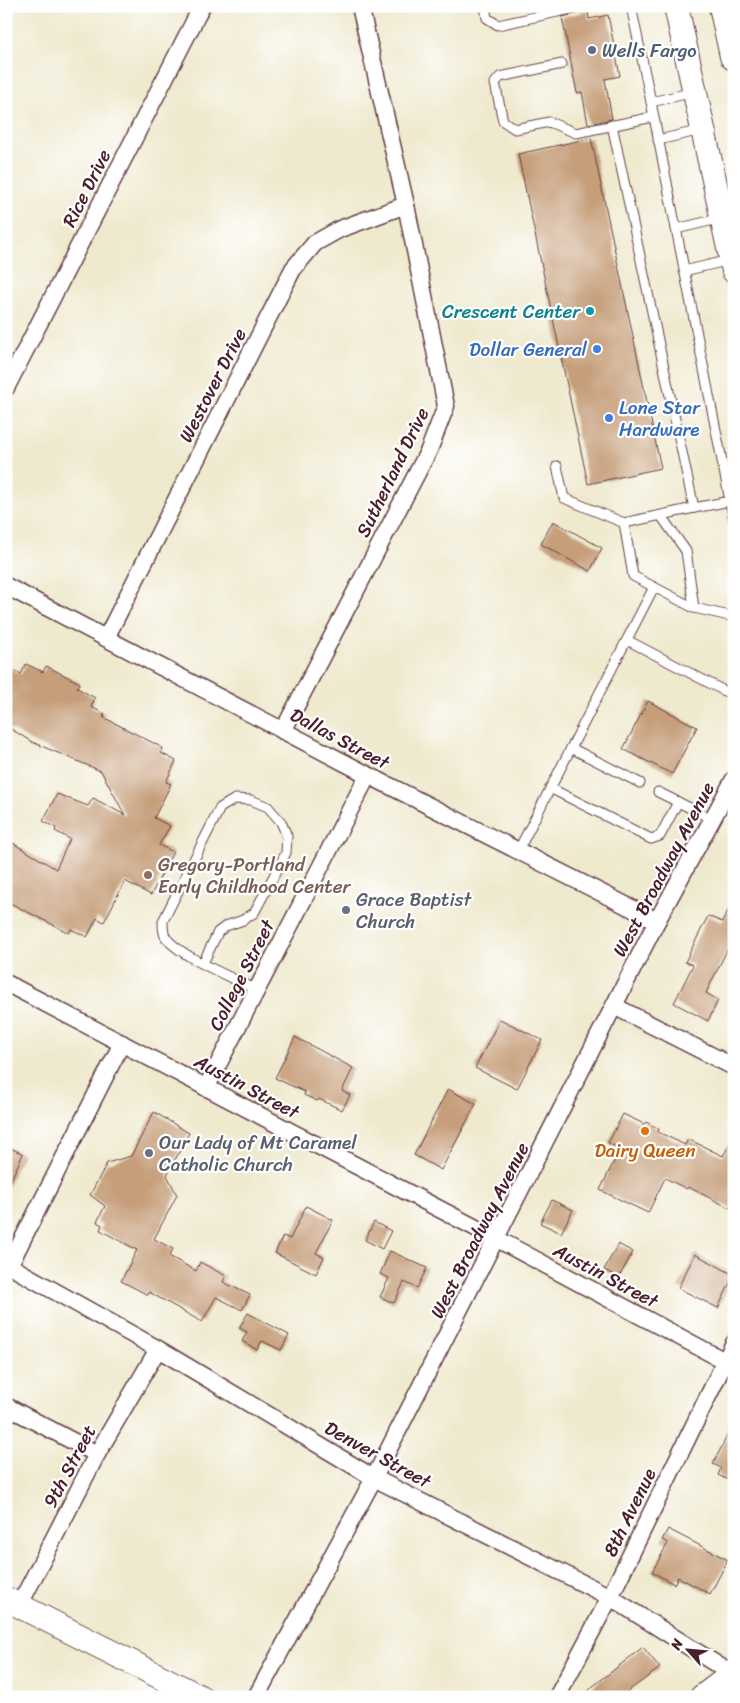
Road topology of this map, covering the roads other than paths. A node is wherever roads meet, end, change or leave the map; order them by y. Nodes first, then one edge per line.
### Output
1 (202, 6) edge
2 (360, 6) edge
3 (485, 6) edge
4 (585, 6) edge
5 (630, 6) edge
6 (676, 6) edge
7 (723, 6) edge
8 (734, 56) edge
9 (562, 64) dead end
10 (695, 92) junction
11 (651, 102) junction
12 (654, 117) junction
13 (612, 126) junction
14 (703, 130) junction
15 (658, 140) junction
16 (406, 205) junction
17 (722, 218) junction
18 (676, 229) junction
19 (732, 265) edge
20 (684, 271) junction
21 (6, 388) edge
22 (557, 466) dead end
23 (732, 500) edge
24 (694, 508) junction
25 (661, 516) junction
26 (734, 521) edge
27 (624, 523) junction
28 (6, 586) edge
29 (654, 587) junction
30 (694, 608) junction
31 (734, 617) edge
32 (106, 638) junction
33 (627, 640) junction
34 (734, 696) edge
35 (283, 731) junction
36 (571, 748) junction
37 (368, 775) junction
38 (734, 779) edge
39 (640, 783) dead end
40 (550, 788) junction
41 (658, 792) dead end
42 (678, 802) junction
43 (712, 819) junction
44 (518, 851) junction
45 (657, 921) junction
46 (203, 962) junction
47 (6, 983) edge
48 (256, 990) junction
49 (614, 1006) junction
50 (122, 1044) junction
51 (734, 1067) edge
52 (206, 1088) junction
53 (497, 1239) junction
54 (8, 1265) edge
55 (734, 1343) edge
56 (158, 1349) junction
57 (729, 1364) edge
58 (6, 1406) edge
59 (97, 1454) junction
60 (374, 1478) junction
61 (610, 1596) junction
62 (11, 1606) edge
63 (733, 1673) edge
64 (200, 1697) edge
65 (256, 1697) edge
66 (557, 1697) edge
67 (702, 1697) edge

1 - 21 street, Rice Drive
2 - 16 street, Sutherland Drive
3 - 4 lane
5 - 11 lane
6 - 10 main road
7 - 8 highway
9 - 13 lane
10 - 11 lane
10 - 14 main road
11 - 12 lane
12 - 13 lane
12 - 15 lane
13 - 24 lane
14 - 15 lane
14 - 17 main road
15 - 18 lane
16 - 32 street, Westover Drive
16 - 35 street, Sutherland Drive
17 - 18 lane
17 - 19 main road
18 - 20 lane
19 - 20 lane
20 - 23 lane
22 - 27 lane
23 - 24 lane
23 - 26 lane
24 - 25 lane
25 - 27 lane
25 - 30 lane
27 - 29 lane
28 - 32 street, Dallas Street
29 - 30 lane
29 - 33 lane
30 - 31 lane
32 - 35 street, Dallas Street
33 - 34 lane
33 - 36 lane
35 - 37 street, Dallas Street
36 - 39 lane
36 - 40 lane
37 - 44 street, Dallas Street
37 - 48 street, College Street
38 - 43 street, West Broadway Avenue
40 - 42 lane
40 - 44 lane
41 - 42 lane
42 - 43 lane
43 - 45 street, West Broadway Avenue
44 - 45 street, Dallas Street
45 - 49 street, West Broadway Avenue
46 - 46 lane
46 - 48 lane
47 - 50 street, Austin Street
48 - 52 street, College Street
49 - 51 street
49 - 53 street, West Broadway Avenue
50 - 52 street, Austin Street
50 - 54 street
52 - 53 street, Austin Street
53 - 57 street, Austin Street
53 - 60 street, West Broadway Avenue
54 - 56 street, Denver Street
55 - 57 street, 8th Avenue
56 - 59 street, 9th Street
56 - 60 street, Denver Street
57 - 61 street, 8th Avenue
58 - 59 street
59 - 62 street, 9th Street
60 - 61 street, Denver Street
60 - 65 street, West Broadway Avenue
61 - 63 street, Denver Street
61 - 66 street, 8th Avenue
62 - 64 main road
63 - 67 main road

